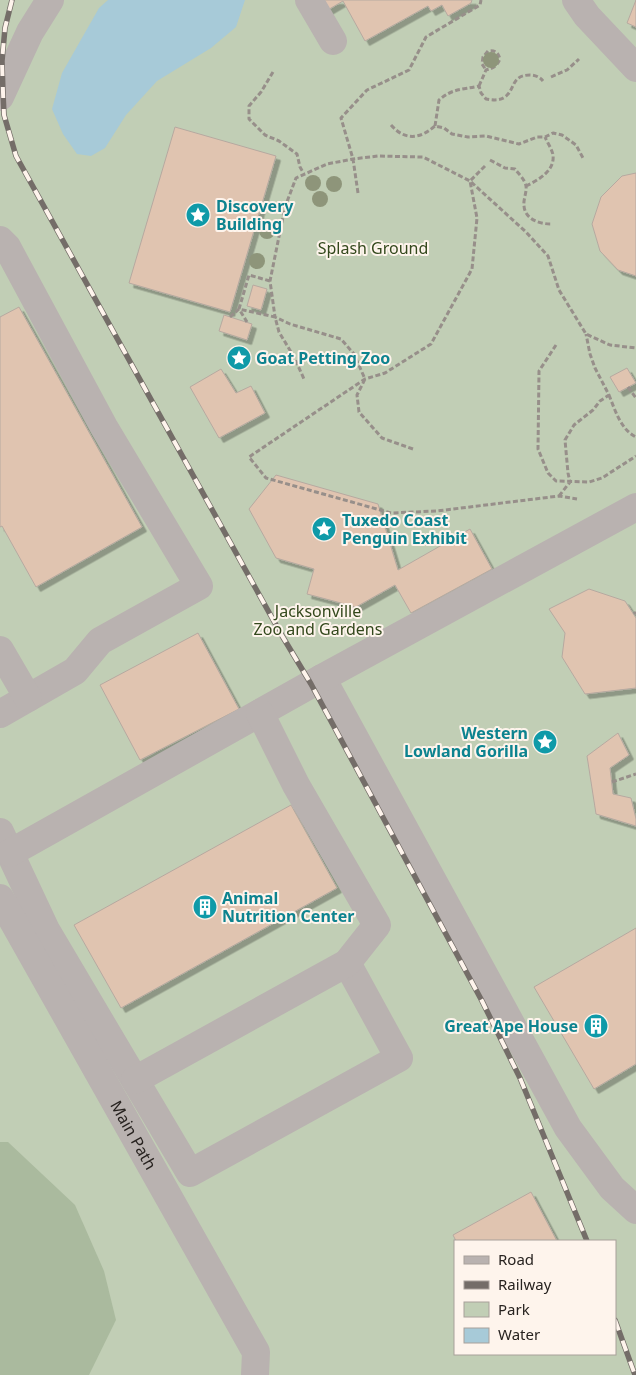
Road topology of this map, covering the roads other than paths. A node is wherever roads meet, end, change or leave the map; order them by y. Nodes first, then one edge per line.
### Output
1 (50, 0) edge
2 (309, 0) edge
3 (576, 0) edge
4 (333, 41) dead end
5 (636, 68) edge
6 (0, 97) edge
7 (0, 240) edge
8 (636, 507) edge
9 (0, 650) edge
10 (322, 678) junction
11 (28, 698) junction
12 (260, 713) junction
13 (0, 714) edge
14 (5, 842) edge
15 (0, 898) edge
16 (347, 963) junction
17 (135, 1080) junction
18 (636, 1210) edge
19 (254, 1375) edge

1 - 6 street
2 - 4 street
3 - 5 street
7 - 11 street
8 - 10 street
9 - 11 street
10 - 12 street
10 - 18 street
11 - 13 street
12 - 14 street
12 - 16 street
14 - 17 street
15 - 19 street, Main Path
16 - 17 street
16 - 17 street

